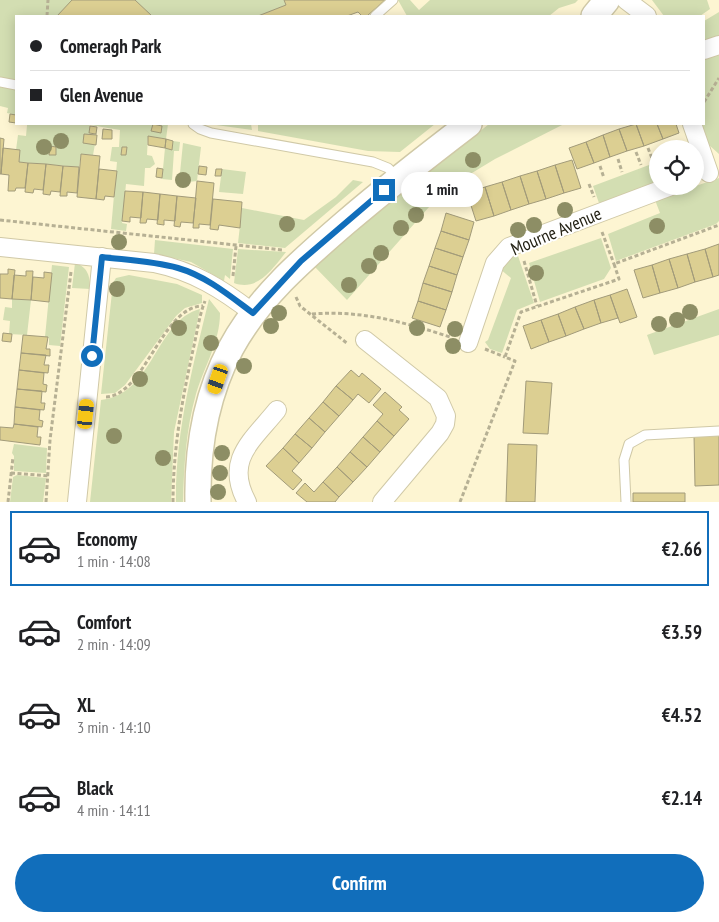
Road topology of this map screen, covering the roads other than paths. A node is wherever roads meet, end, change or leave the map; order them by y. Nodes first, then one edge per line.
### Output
1 (393, 0) edge
2 (607, 0) edge
3 (626, 0) edge
4 (376, 15) edge
5 (595, 15) edge
6 (646, 15) edge
7 (719, 45) edge
8 (705, 50) edge
9 (0, 82) edge
10 (15, 86) edge
11 (194, 125) edge
12 (468, 125) edge
13 (692, 125) edge
14 (708, 173) edge
15 (398, 178) junction
16 (649, 194) edge
17 (0, 246) edge
18 (102, 257) junction
19 (253, 313) junction
20 (365, 340) dead end
21 (468, 343) road end
22 (277, 410) dead end
23 (719, 431) edge
24 (77, 502) edge
25 (198, 502) edge
26 (246, 502) edge
27 (382, 502) edge
28 (626, 502) edge

1 - 4 lane
2 - 5 street
3 - 6 street
7 - 8 street
9 - 10 lane
11 - 15 lane
12 - 15 street
13 - 14 street
15 - 19 street
16 - 21 street, Mourne Avenue
17 - 18 street
18 - 19 street
18 - 24 street
19 - 25 street
20 - 27 street
22 - 26 street
23 - 28 lane

